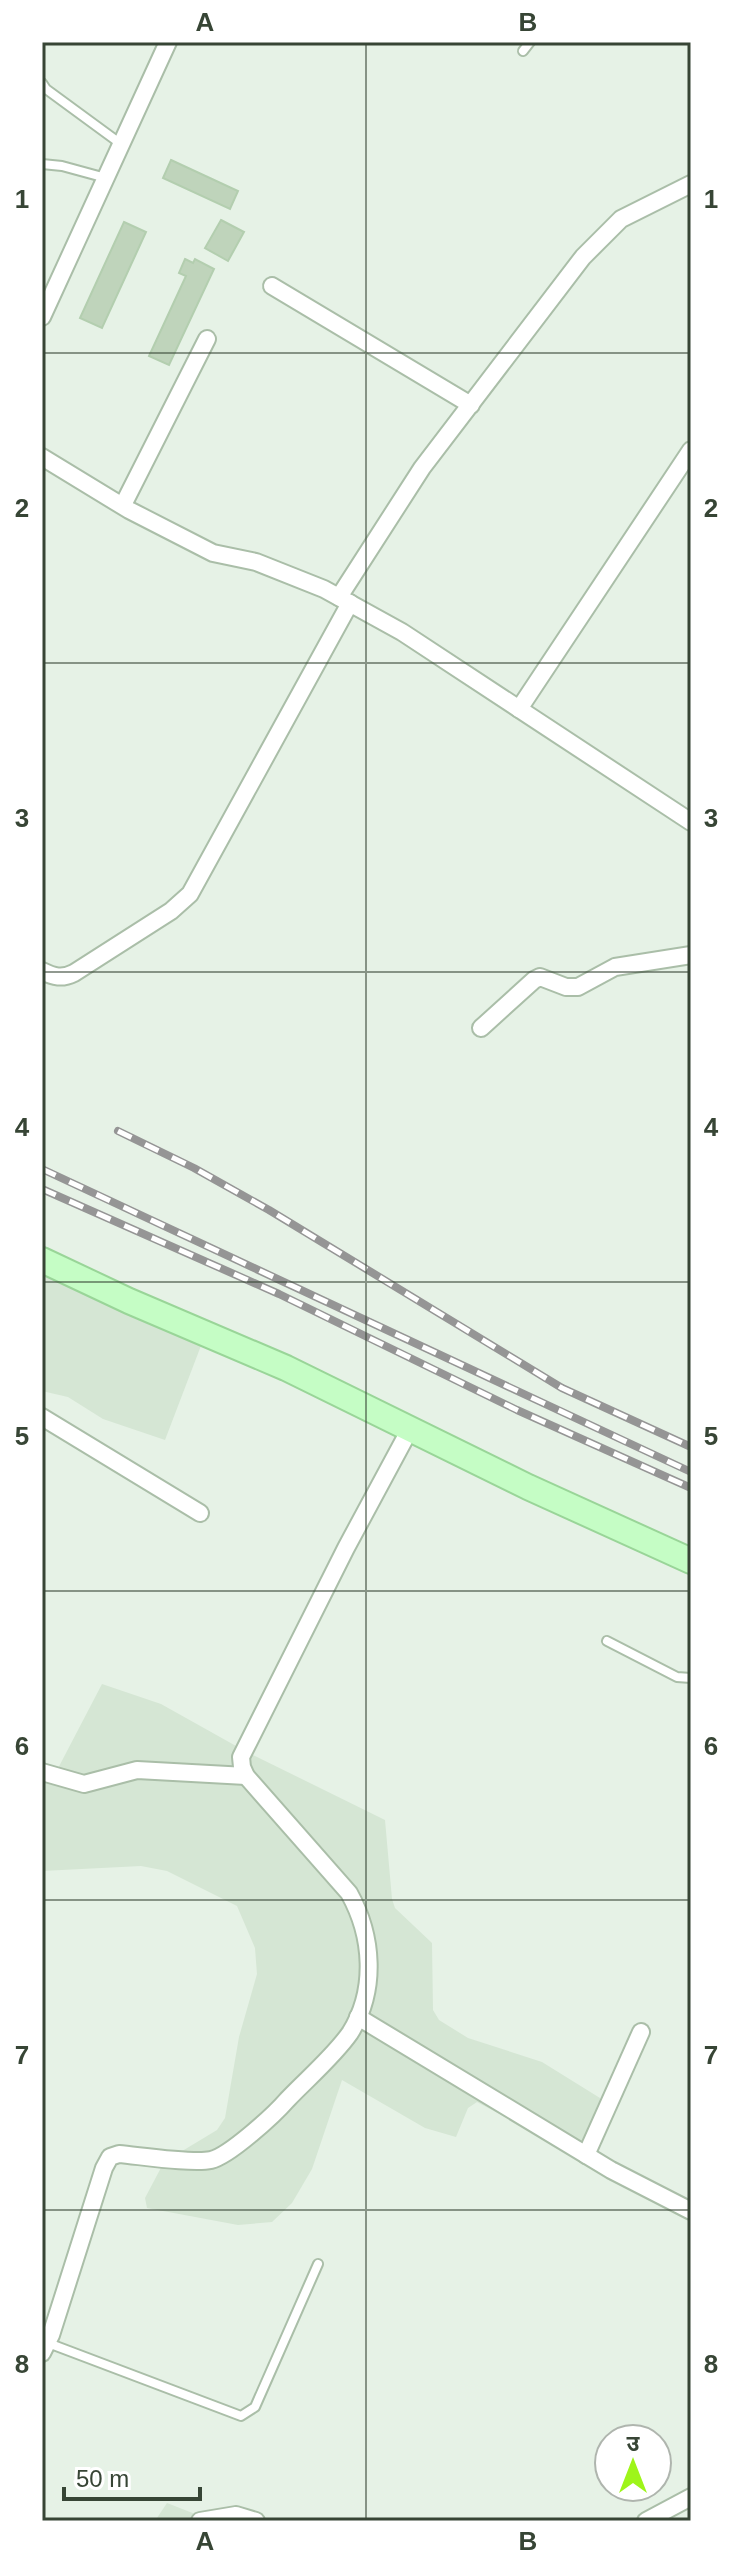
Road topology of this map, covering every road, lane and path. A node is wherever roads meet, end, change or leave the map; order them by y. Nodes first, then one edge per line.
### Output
1 (168, 42) edge
2 (530, 42) edge
3 (523, 51) dead end
4 (42, 83) edge
5 (121, 144) junction
6 (42, 164) edge
7 (106, 178) junction
8 (691, 184) edge
9 (272, 286) dead end
10 (42, 317) edge
11 (207, 339) dead end
12 (471, 405) junction
13 (691, 450) edge
14 (42, 457) edge
15 (123, 505) junction
16 (345, 600) junction
17 (519, 709) junction
18 (691, 822) edge
19 (691, 955) edge
20 (42, 971) edge
21 (481, 1028) dead end
22 (42, 1260) edge
23 (42, 1417) edge
24 (410, 1429) junction
25 (200, 1513) dead end
26 (691, 1561) edge
27 (607, 1641) dead end
28 (691, 1678) edge
29 (42, 1772) edge
30 (246, 1776) junction
31 (358, 2017) junction
32 (641, 2032) dead end
33 (586, 2155) junction
34 (691, 2211) edge
35 (318, 2264) dead end
36 (45, 2348) edge
37 (691, 2497) edge
38 (200, 2521) edge
39 (256, 2521) edge
40 (646, 2521) edge

1 - 5 street
2 - 3 lane
4 - 5 lane
5 - 7 street
6 - 7 lane
7 - 10 street
8 - 12 street
9 - 12 street
11 - 15 street
12 - 16 street
13 - 17 street
14 - 15 street
15 - 16 street
16 - 17 street
16 - 20 street
17 - 18 street
19 - 21 street
22 - 24 street
23 - 25 street
24 - 26 street
24 - 30 street
27 - 28 lane
29 - 30 street
30 - 31 street
31 - 33 street
31 - 36 street
32 - 33 street
33 - 34 street
35 - 36 lane
37 - 40 street
38 - 39 street

